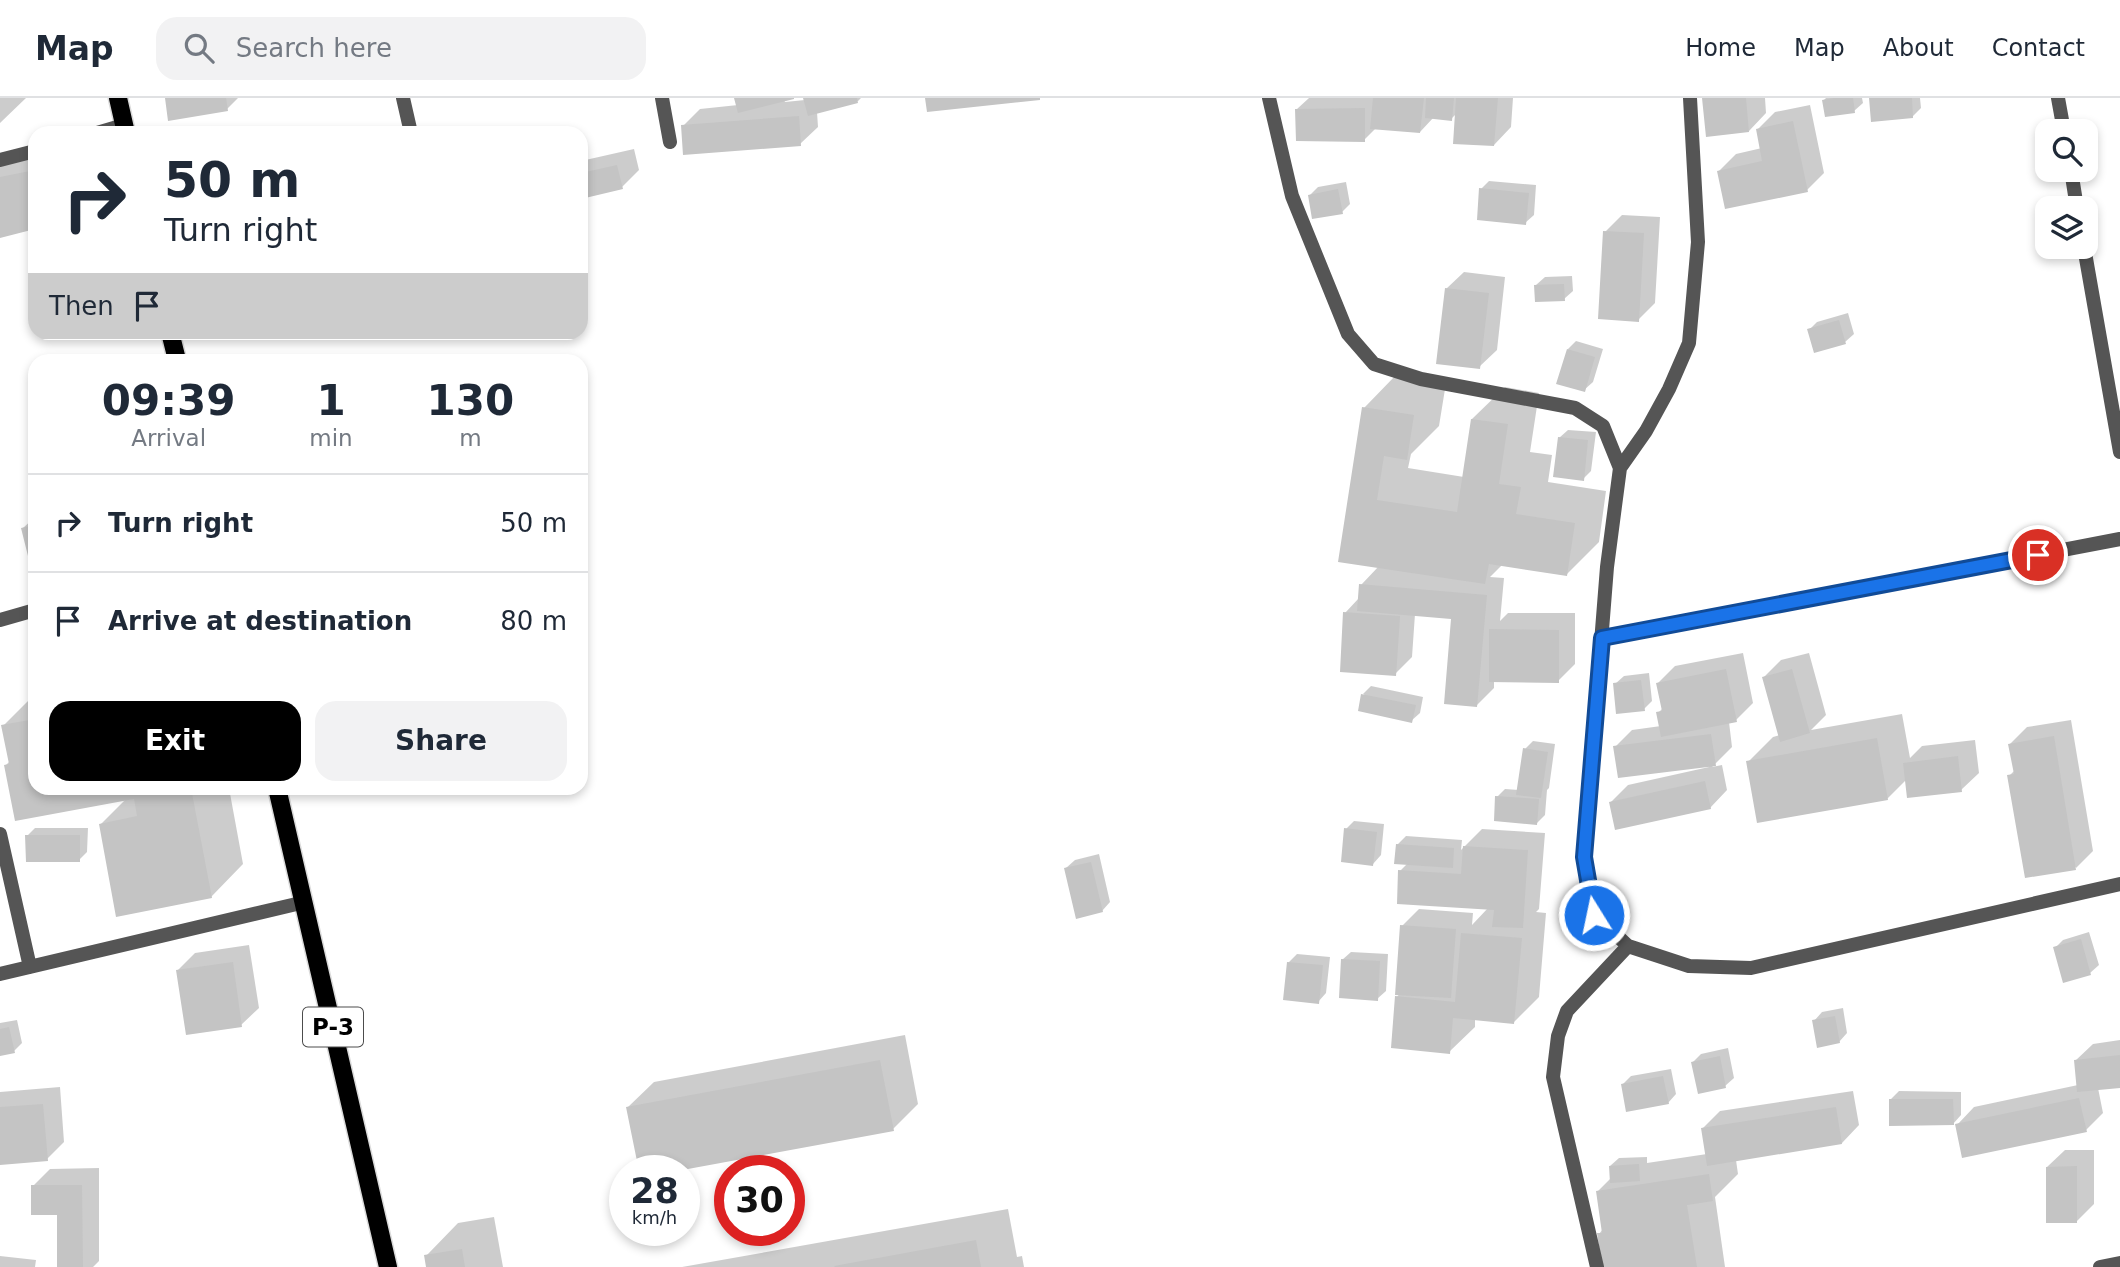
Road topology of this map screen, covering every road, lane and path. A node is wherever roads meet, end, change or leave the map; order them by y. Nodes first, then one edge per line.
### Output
1 (118, 98) edge
2 (403, 98) edge
3 (662, 98) edge
4 (1269, 98) edge
5 (1690, 98) edge
6 (2058, 98) edge
7 (2062, 119) edge
8 (124, 126) edge
9 (409, 126) edge
10 (670, 142) dead end
11 (28, 152) edge
12 (0, 160) edge
13 (2086, 259) edge
14 (2120, 452) edge
15 (1620, 468) junction
16 (2120, 539) edge
17 (28, 612) edge
18 (0, 620) edge
19 (1602, 638) junction
20 (279, 795) edge
21 (0, 834) edge
22 (2120, 884) edge
23 (304, 901) junction
24 (1628, 946) junction
25 (30, 967) junction
26 (0, 974) edge
27 (2120, 1263) edge
28 (388, 1267) edge
29 (1597, 1267) edge
30 (2100, 1267) edge

1 - 8 main road
2 - 9 street
3 - 10 street
4 - 15 street
5 - 15 street
6 - 7 street
11 - 12 street
13 - 14 street
15 - 19 street
16 - 19 street
17 - 18 street
19 - 24 street
20 - 23 main road, P-3
21 - 25 street
22 - 24 street
23 - 25 street
23 - 28 main road, P-3
24 - 29 street
25 - 26 street
27 - 30 street

